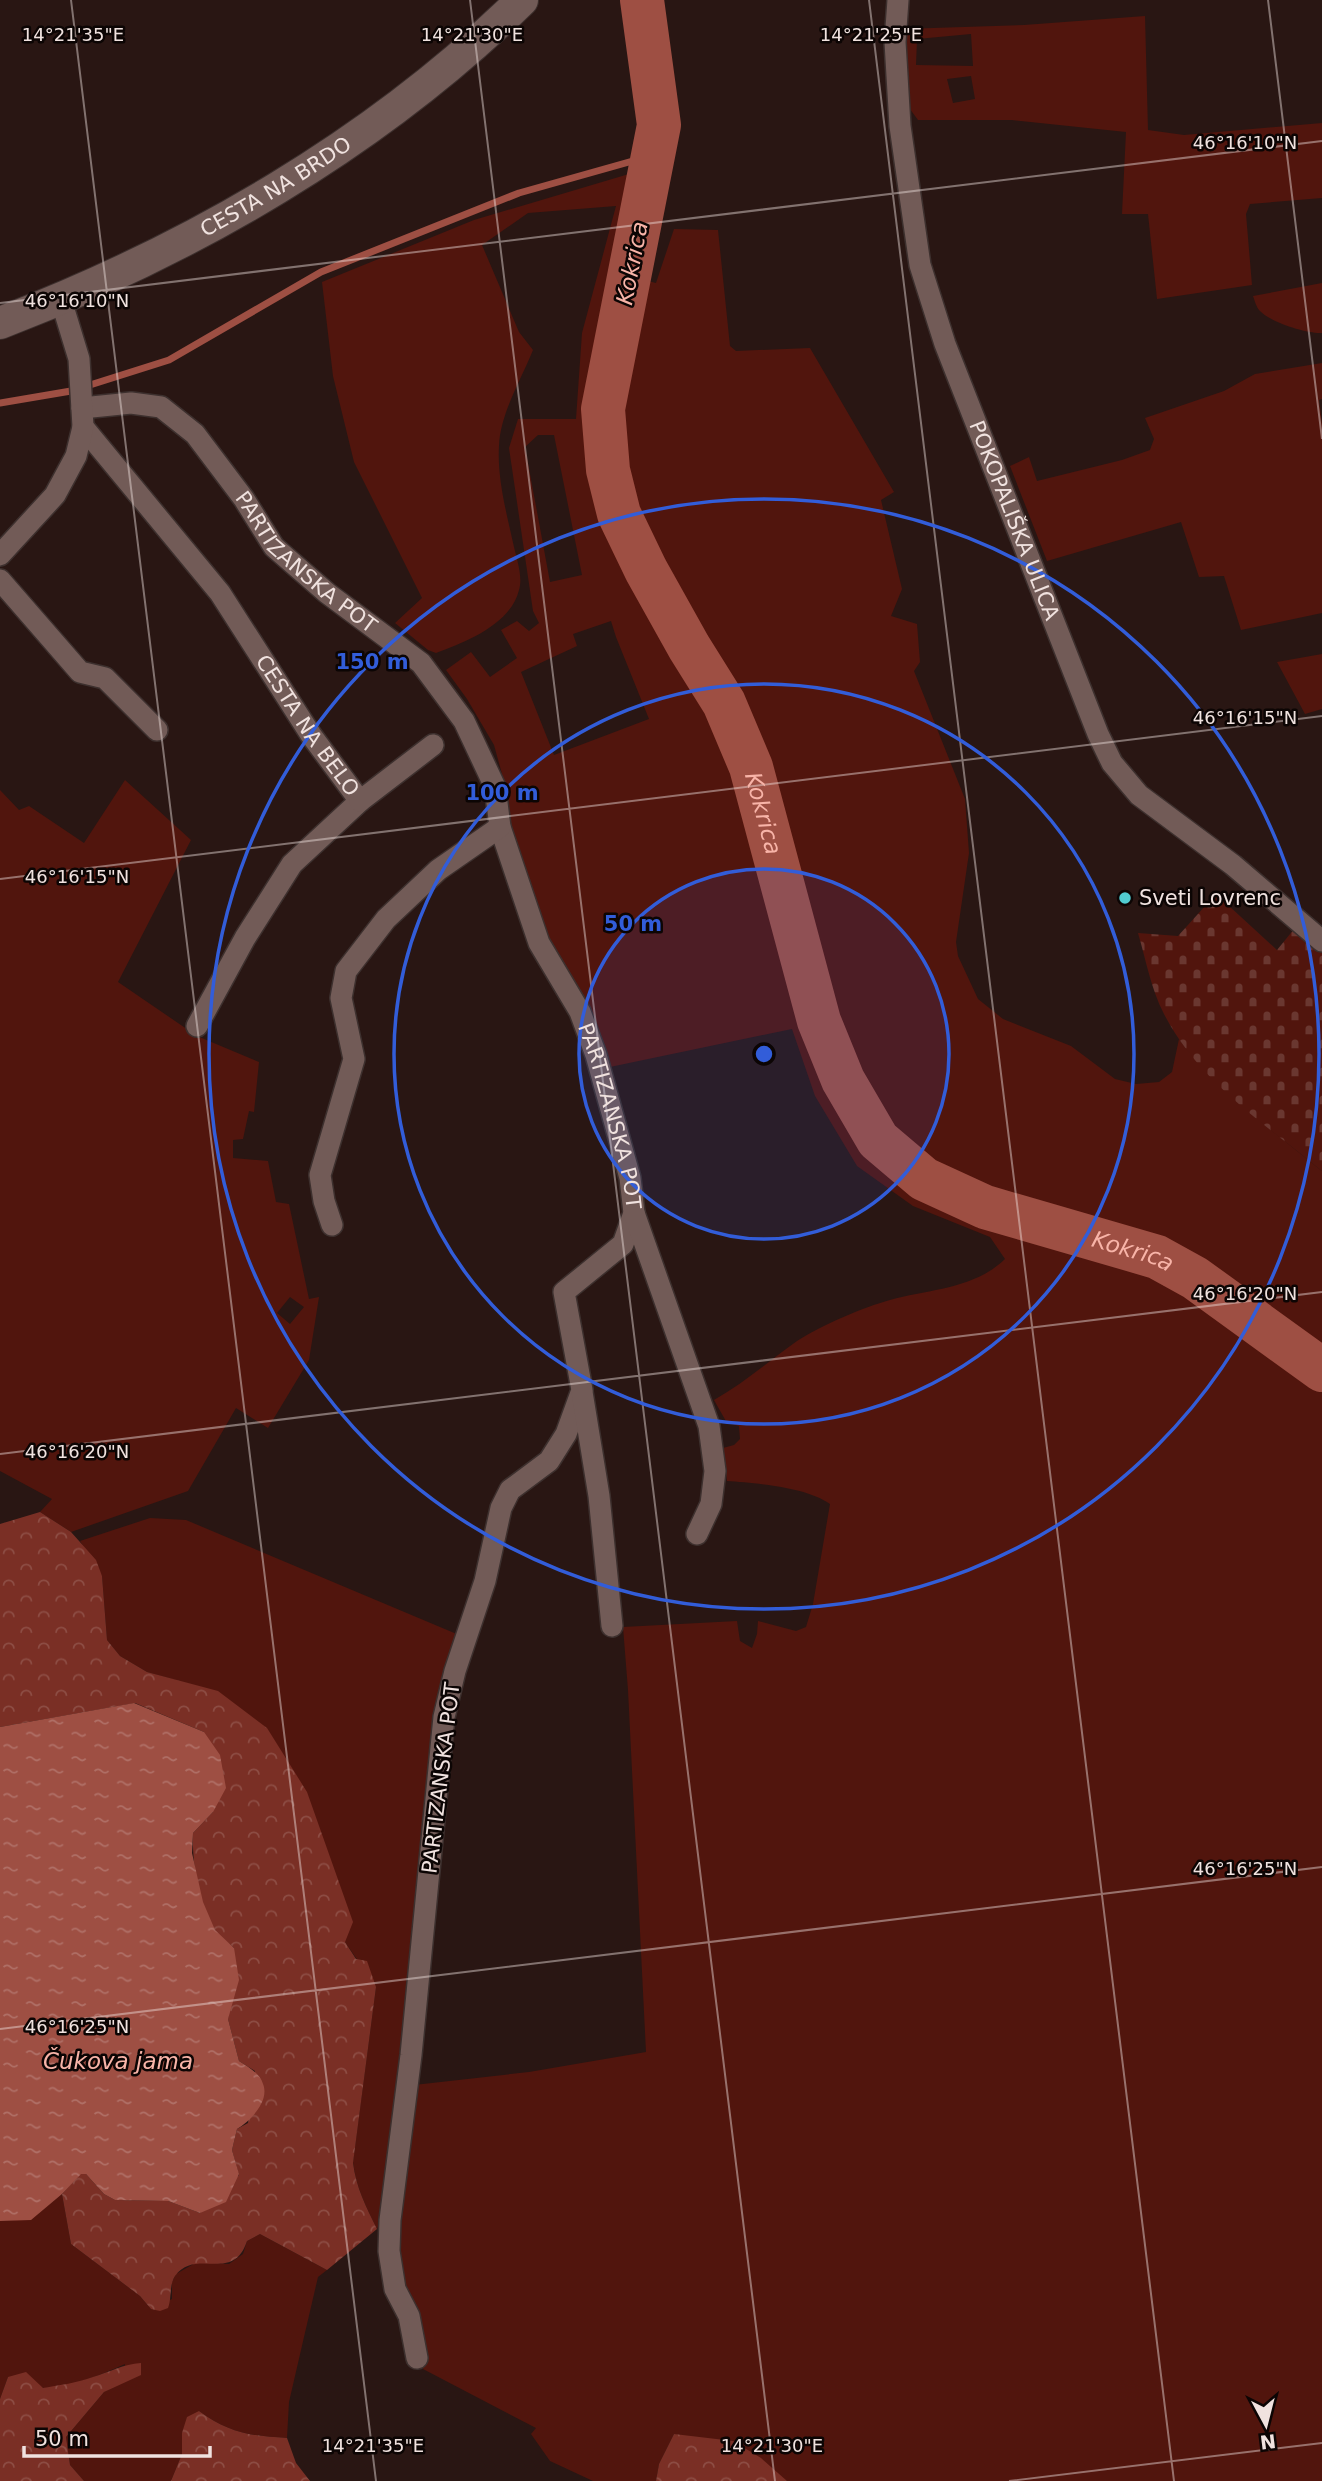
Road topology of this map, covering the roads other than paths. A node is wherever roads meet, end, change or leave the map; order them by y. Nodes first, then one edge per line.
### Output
1 (522, 0) edge
2 (898, 0) edge
3 (61, 300) junction
4 (0, 323) edge
5 (83, 417) junction
6 (0, 555) edge
7 (0, 580) edge
8 (157, 730) dead end
9 (433, 745) dead end
10 (360, 801) junction
11 (500, 827) junction
12 (1322, 941) edge
13 (197, 1026) dead end
14 (634, 1213) junction
15 (332, 1225) dead end
16 (582, 1390) junction
17 (698, 1534) dead end
18 (612, 1626) dead end
19 (416, 2358) dead end

1 - 3 street, CESTA NA BRDO
2 - 12 street, POKOPALIŠKA ULICA
3 - 4 street, CESTA NA BRDO
3 - 5 street
5 - 6 street
5 - 10 street, CESTA NA BELO
5 - 11 street, PARTIZANSKA POT
7 - 8 street
9 - 10 street
10 - 13 street, CESTA NA BELO
11 - 14 street, PARTIZANSKA POT
11 - 15 street
14 - 16 street, PARTIZANSKA POT
14 - 17 street
16 - 18 street
16 - 19 street, PARTIZANSKA POT

